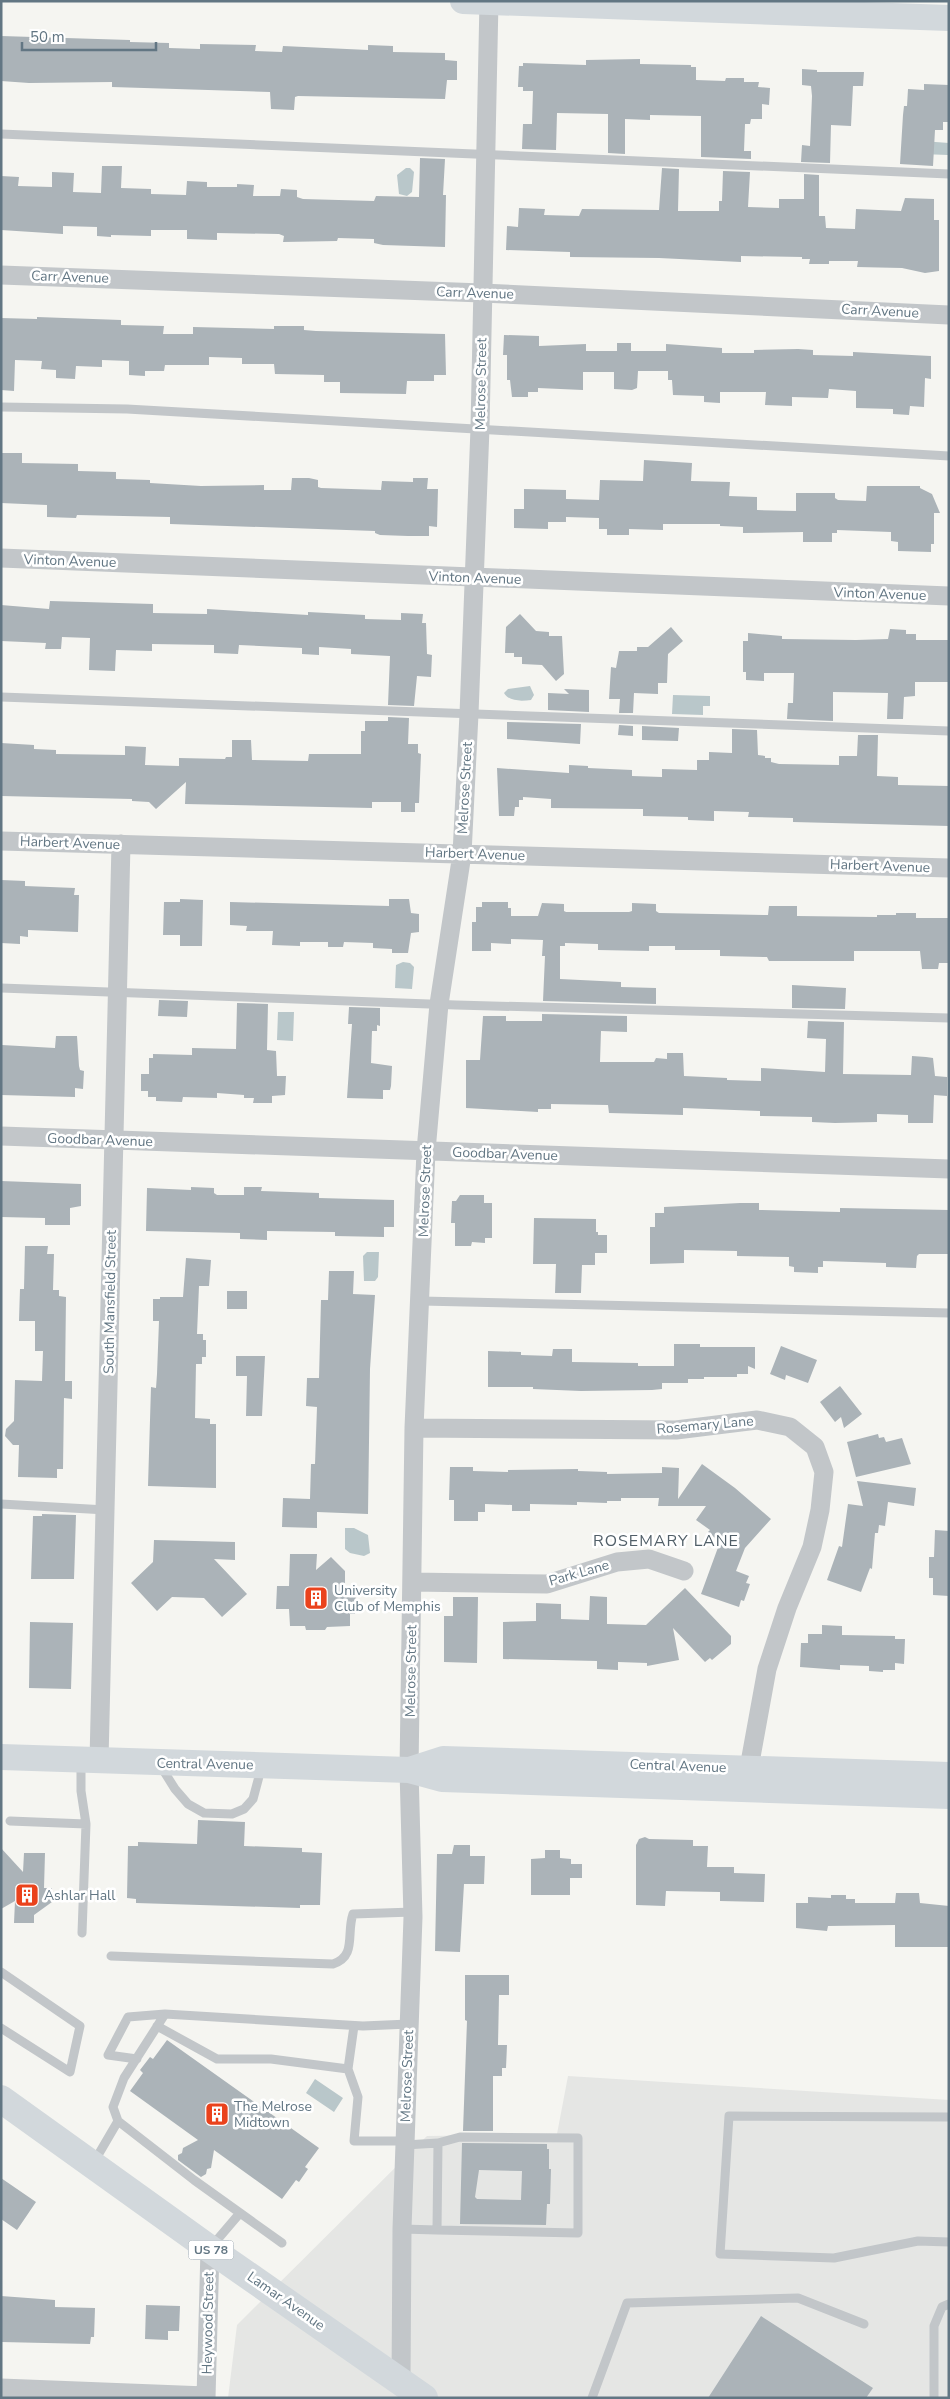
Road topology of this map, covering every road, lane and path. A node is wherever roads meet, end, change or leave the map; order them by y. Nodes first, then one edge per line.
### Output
1 (480, 2) edge
2 (949, 18) edge
3 (1, 134) edge
4 (485, 154) junction
5 (949, 174) edge
6 (1, 275) edge
7 (482, 293) junction
8 (949, 315) edge
9 (1, 407) edge
10 (480, 428) junction
11 (949, 456) edge
12 (1, 558) edge
13 (474, 578) junction
14 (949, 596) edge
15 (1, 698) edge
16 (469, 714) junction
17 (949, 730) edge
18 (1, 841) edge
19 (121, 844) junction
20 (462, 854) junction
21 (949, 868) edge
22 (1, 988) edge
23 (117, 992) junction
24 (439, 1004) junction
25 (949, 1018) edge
26 (1, 1136) edge
27 (113, 1140) junction
28 (426, 1151) junction
29 (949, 1169) edge
30 (420, 1301) junction
31 (949, 1313) edge
32 (414, 1428) junction
33 (1, 1504) edge
34 (106, 1510) junction
35 (684, 1571) dead end
36 (412, 1582) junction
37 (1, 1757) edge
38 (90, 1760) junction
39 (159, 1763) junction
40 (262, 1765) junction
41 (410, 1770) junction
42 (949, 1775) edge
43 (747, 1778) junction
44 (949, 1796) edge
45 (10, 1821) dead end
46 (86, 1824) junction
47 (413, 1912) junction
48 (82, 1933) dead end
49 (111, 1956) dead end
50 (1, 1972) edge
51 (165, 2014) junction
52 (408, 2024) junction
53 (157, 2026) junction
54 (354, 2026) junction
55 (1, 2028) edge
56 (137, 2059) junction
57 (348, 2069) junction
58 (1, 2099) edge
59 (949, 2118) edge
60 (118, 2122) junction
61 (405, 2143) junction
62 (438, 2143) junction
63 (92, 2164) junction
64 (240, 2213) junction
65 (402, 2229) junction
66 (437, 2230) junction
67 (949, 2242) edge
68 (282, 2243) dead end
69 (210, 2249) junction
70 (949, 2304) edge
71 (864, 2324) dead end
72 (401, 2382) junction
73 (1, 2388) edge
74 (206, 2397) edge
75 (424, 2398) edge
76 (592, 2398) edge
77 (934, 2398) edge

1 - 2 main road
1 - 4 street, Melrose Street
3 - 4 lane
4 - 5 lane
4 - 7 street, Melrose Street
6 - 7 street, Carr Avenue
7 - 8 street, Carr Avenue
7 - 10 street, Melrose Street
9 - 10 lane
10 - 11 lane
10 - 13 street, Melrose Street
12 - 13 street, Vinton Avenue
13 - 14 street, Vinton Avenue
13 - 16 street, Melrose Street
15 - 16 lane
16 - 17 lane
16 - 20 street, Melrose Street
18 - 19 street, Harbert Avenue
19 - 20 street, Harbert Avenue
19 - 23 street, South Mansfield Street
20 - 21 street, Harbert Avenue
20 - 24 street, Melrose Street
22 - 23 lane
23 - 24 lane
23 - 27 street, South Mansfield Street
24 - 25 lane
24 - 28 street, Melrose Street
26 - 27 street, Goodbar Avenue
27 - 28 street, Goodbar Avenue
27 - 34 street, South Mansfield Street
28 - 29 street, Goodbar Avenue
28 - 30 street, Melrose Street
30 - 31 lane
30 - 32 street, Melrose Street
32 - 36 street, Melrose Street
32 - 43 street, Rosemary Lane
33 - 34 lane
34 - 38 street, South Mansfield Street
35 - 36 street, Park Lane
36 - 41 street, Melrose Street
37 - 38 main road, Central Avenue
38 - 39 main road, Central Avenue
38 - 46 lane
39 - 40 main road, Central Avenue
39 - 40 lane
40 - 41 main road, Central Avenue
41 - 43 main road, Central Avenue
41 - 47 street, Melrose Street
42 - 43 main road, Central Avenue
43 - 44 main road, Central Avenue
45 - 46 lane
46 - 48 lane
47 - 49 lane
47 - 52 street, Melrose Street
50 - 55 lane
51 - 53 lane
51 - 54 lane
51 - 56 lane
52 - 54 lane
52 - 61 street, Melrose Street
53 - 56 lane
53 - 57 lane
54 - 57 lane
56 - 60 lane
57 - 61 lane
58 - 63 main road, Lamar Avenue / US 78
59 - 67 lane
60 - 63 lane
60 - 64 lane
61 - 62 lane
61 - 65 street, Melrose Street
62 - 66 lane
62 - 66 lane
63 - 69 main road, Lamar Avenue / US 78
64 - 68 lane
64 - 69 lane
65 - 66 lane
65 - 72 street, Melrose Street
69 - 72 main road, Lamar Avenue / US 78
69 - 74 street, Heywood Street
70 - 77 lane
71 - 76 lane
72 - 75 main road, Lamar Avenue / US 78
73 - 74 street

